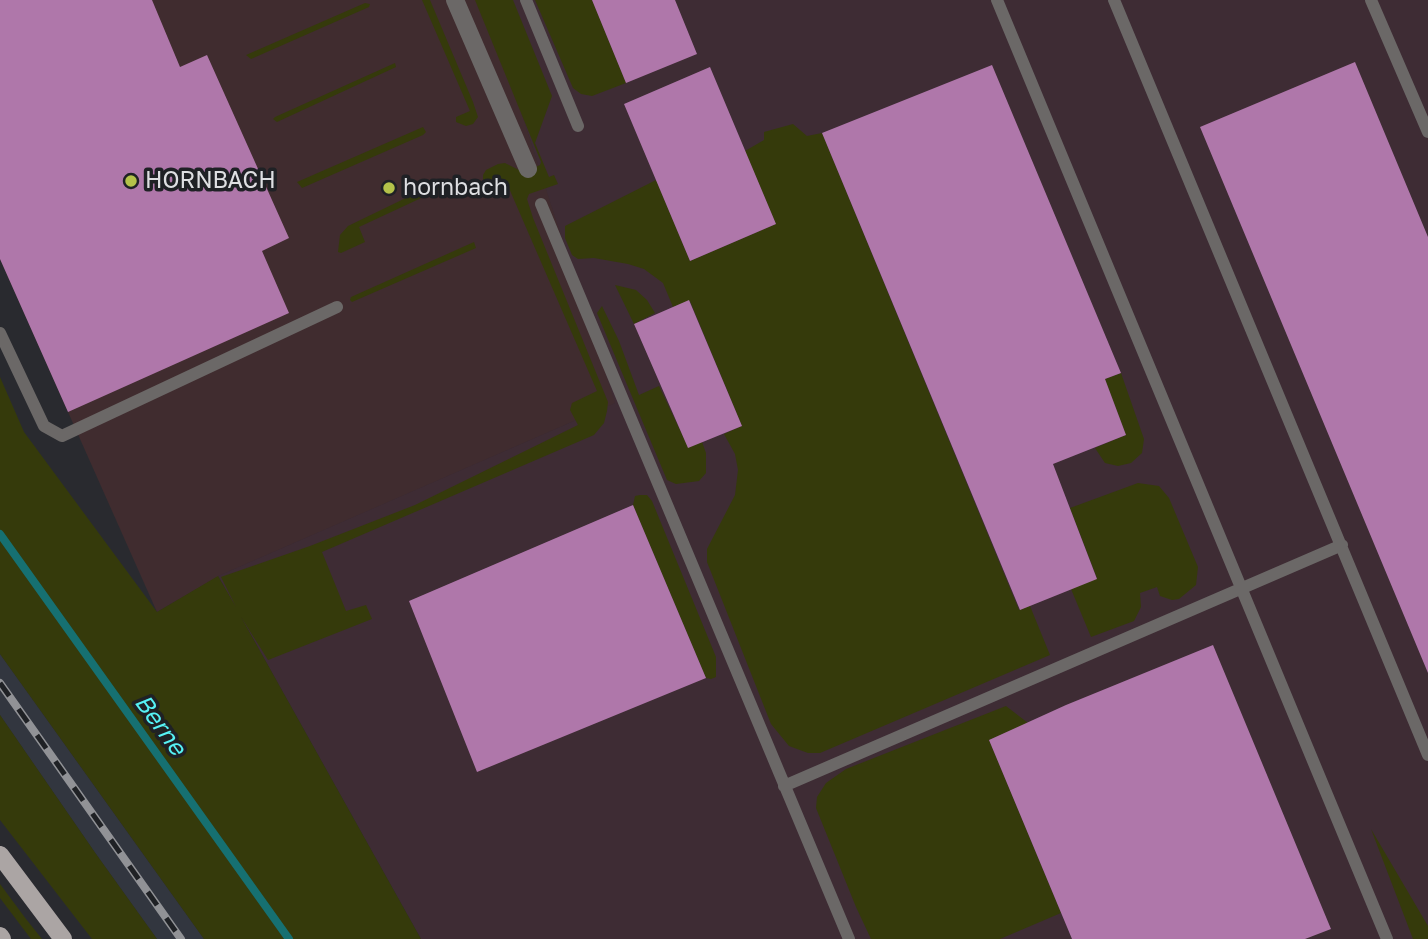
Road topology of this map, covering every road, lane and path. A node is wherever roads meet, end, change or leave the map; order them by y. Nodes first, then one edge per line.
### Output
1 (455, 0) edge
2 (526, 0) edge
3 (997, 0) edge
4 (1114, 0) edge
5 (1371, 0) edge
6 (578, 126) dead end
7 (1428, 132) edge
8 (528, 169) dead end
9 (541, 204) dead end
10 (337, 307) dead end
11 (0, 334) edge
12 (1342, 545) junction
13 (1240, 589) junction
14 (1428, 755) edge
15 (785, 786) junction
16 (0, 855) edge
17 (63, 939) edge
18 (849, 939) edge
19 (1387, 939) edge

1 - 8 street
2 - 6 lane
3 - 13 lane
4 - 12 lane
5 - 7 lane
9 - 15 lane
10 - 11 lane
12 - 13 lane
12 - 14 lane
13 - 15 lane
13 - 19 lane
15 - 18 lane
16 - 17 main road

